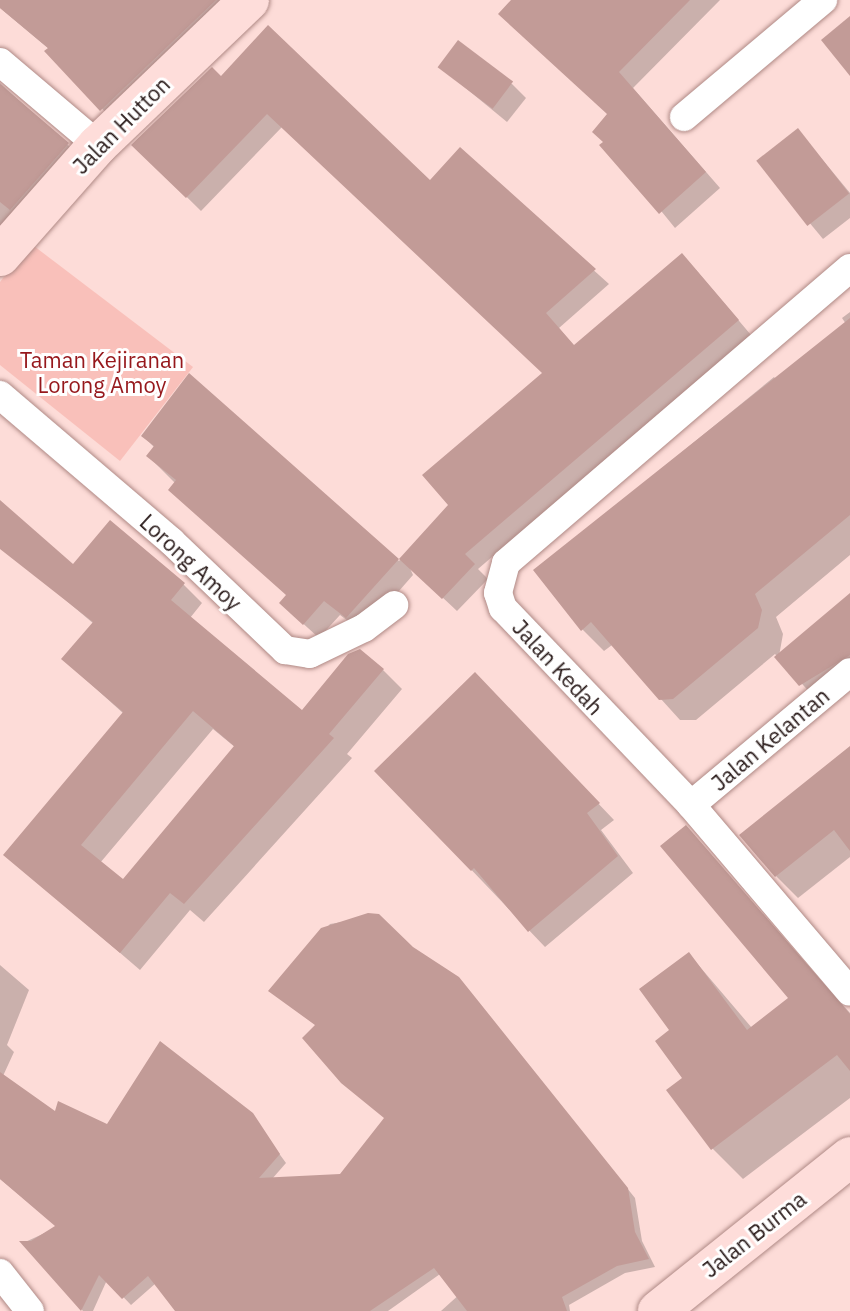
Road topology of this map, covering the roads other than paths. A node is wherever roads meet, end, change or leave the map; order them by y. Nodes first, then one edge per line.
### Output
1 (249, 0) edge
2 (823, 0) edge
3 (0, 62) edge
4 (684, 117) dead end
5 (98, 145) junction
6 (0, 256) edge
7 (850, 268) edge
8 (0, 395) edge
9 (394, 605) dead end
10 (850, 672) edge
11 (691, 805) junction
12 (850, 992) edge
13 (850, 1157) edge
14 (0, 1273) edge
15 (30, 1311) edge
16 (658, 1311) edge

1 - 5 street, Jalan Hutton
2 - 4 street
3 - 5 street
5 - 6 street, Jalan Hutton
7 - 11 street, Jalan Kedah
8 - 9 street, Lorong Amoy
10 - 11 street, Jalan Kelantan
11 - 12 street, Jalan Kedah
13 - 16 street, Jalan Burma
14 - 15 street

